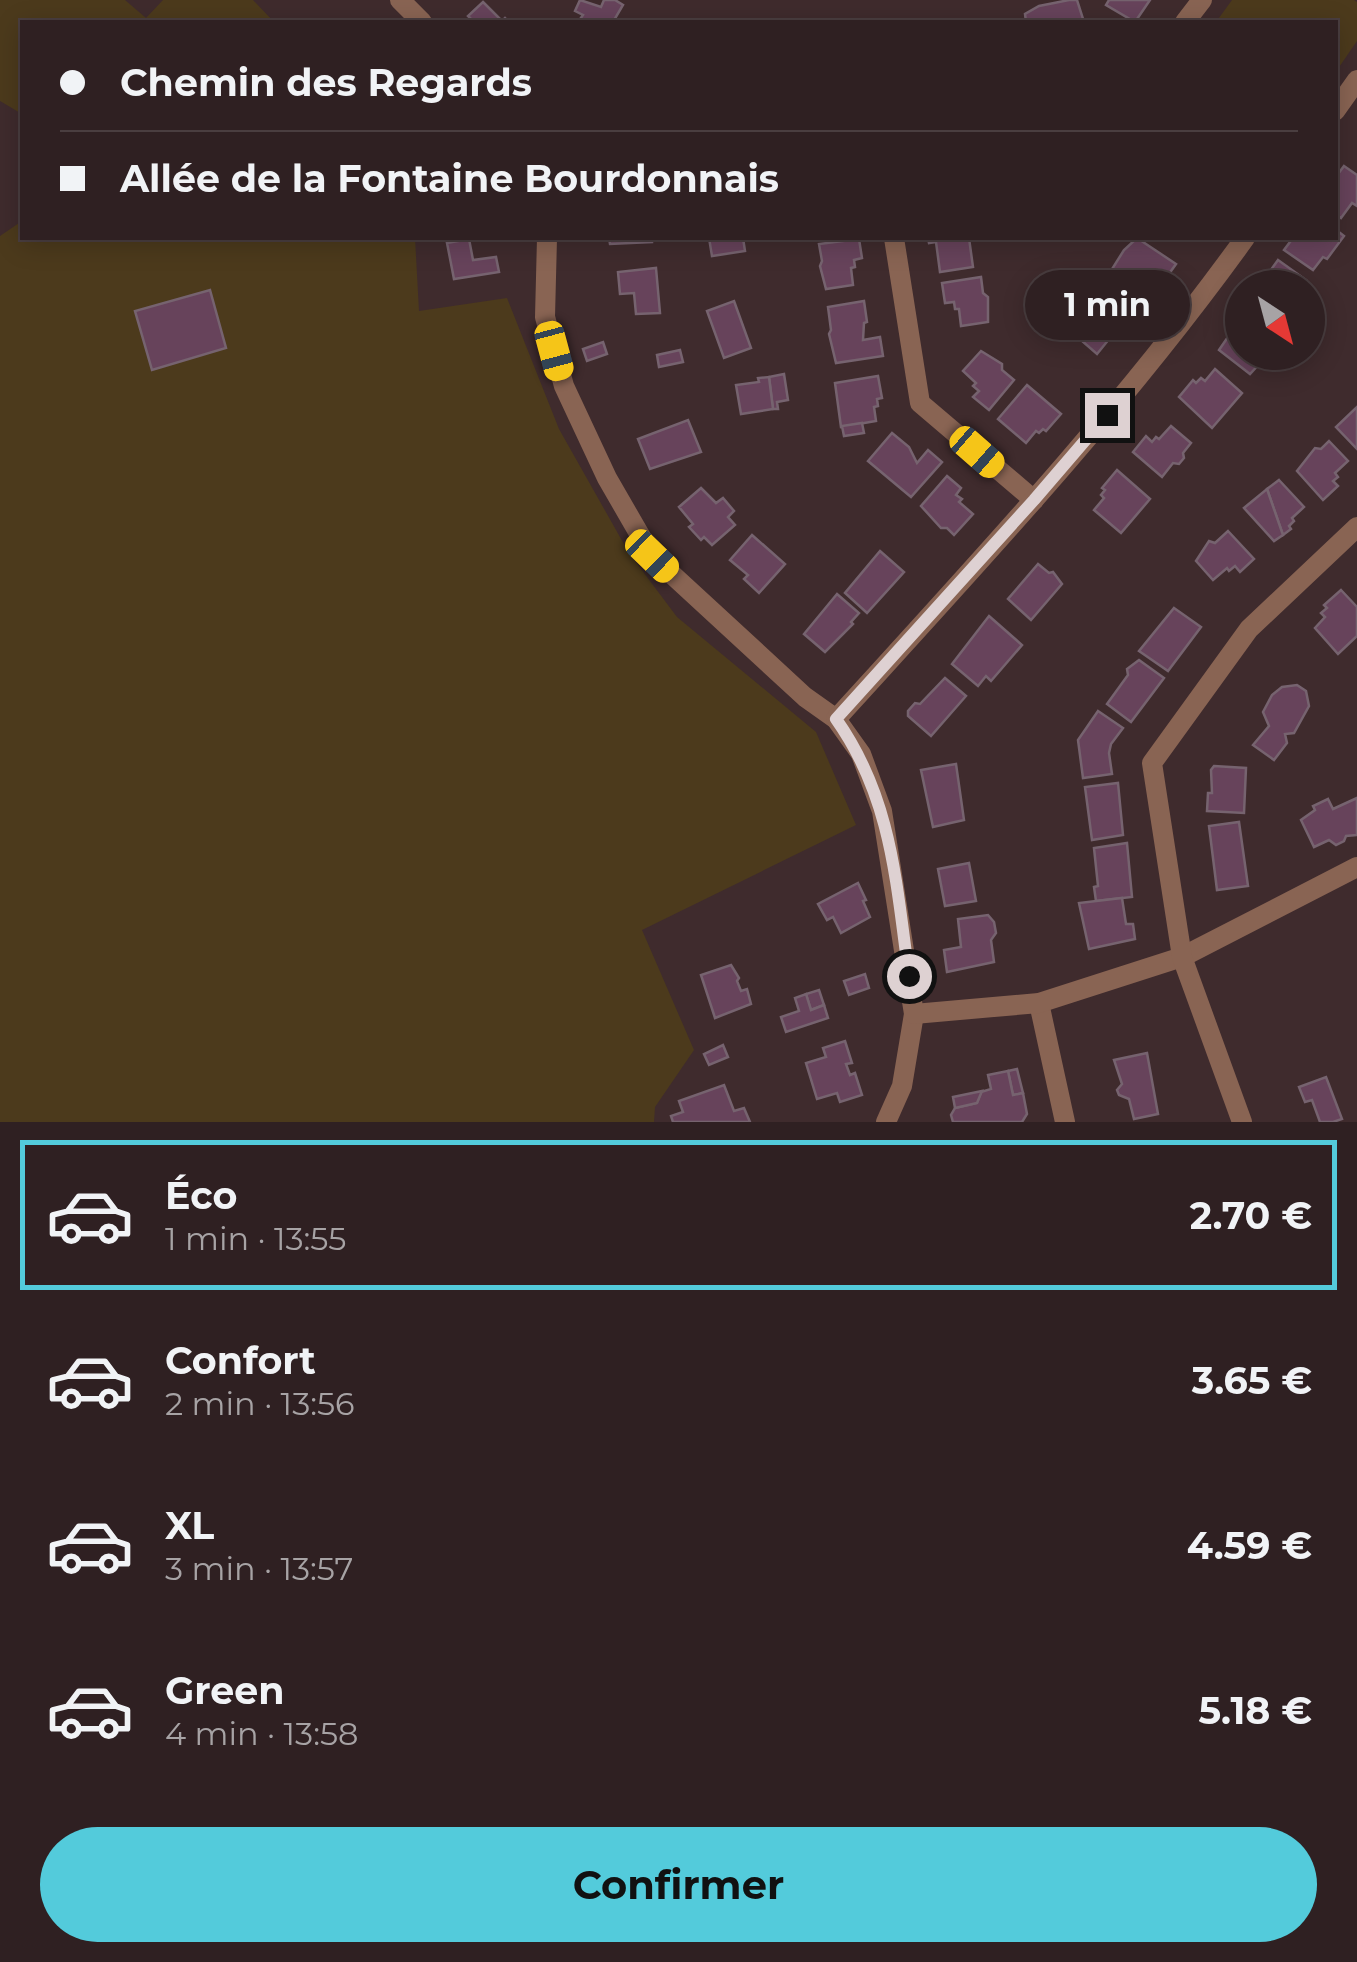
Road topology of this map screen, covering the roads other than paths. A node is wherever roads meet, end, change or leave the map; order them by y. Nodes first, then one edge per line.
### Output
1 (400, 0) edge
2 (1202, 0) edge
3 (420, 20) edge
4 (1187, 20) edge
5 (1357, 80) edge
6 (1338, 107) edge
7 (547, 240) edge
8 (894, 240) edge
9 (1243, 240) edge
10 (1034, 500) junction
11 (1357, 527) edge
12 (836, 719) junction
13 (1357, 866) edge
14 (1182, 957) junction
15 (1040, 1002) junction
16 (914, 1014) junction
17 (886, 1122) edge
18 (1065, 1122) edge
19 (1242, 1122) edge

1 - 3 street
2 - 4 street
5 - 6 street
7 - 12 street
8 - 10 street
9 - 10 street
10 - 12 street
11 - 14 street
12 - 16 street
13 - 14 street
14 - 15 street
14 - 19 street
15 - 16 street
15 - 18 street
16 - 17 street

